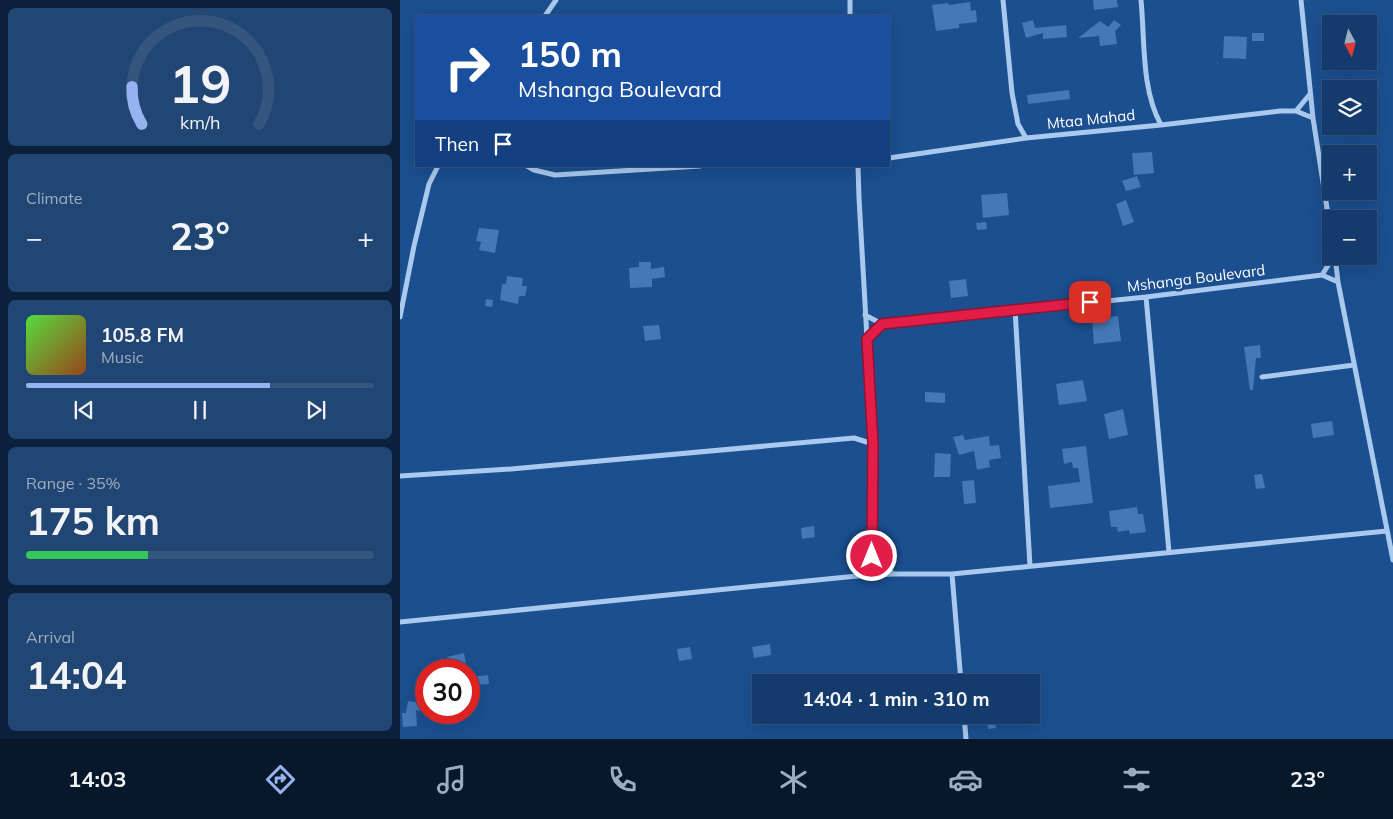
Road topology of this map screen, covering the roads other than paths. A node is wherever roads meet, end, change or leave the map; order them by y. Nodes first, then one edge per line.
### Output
1 (556, 0) edge
2 (850, 0) edge
3 (1003, 0) edge
4 (1140, 0) edge
5 (1301, 0) edge
6 (546, 15) edge
7 (850, 15) edge
8 (1310, 94) junction
9 (1296, 111) junction
10 (1313, 118) junction
11 (1161, 125) junction
12 (1026, 138) junction
13 (890, 158) edge
14 (438, 167) edge
15 (529, 167) edge
16 (684, 167) edge
17 (858, 167) edge
18 (1327, 210) edge
19 (1328, 265) edge
20 (1335, 265) edge
21 (1322, 275) junction
22 (1338, 282) junction
23 (1146, 297) junction
24 (1015, 309) junction
25 (865, 316) junction
26 (400, 318) edge
27 (882, 324) junction
28 (867, 339) junction
29 (1354, 365) junction
30 (1262, 376) dead end
31 (873, 444) junction
32 (400, 476) edge
33 (1387, 531) junction
34 (1169, 552) junction
35 (872, 556) junction
36 (1393, 560) edge
37 (1030, 566) junction
38 (894, 574) junction
39 (952, 574) junction
40 (857, 576) junction
41 (400, 622) edge
42 (960, 674) edge
43 (965, 724) edge
44 (966, 739) edge

1 - 6 street
2 - 7 street
3 - 12 street
4 - 11 street
5 - 8 street
8 - 9 street
8 - 10 street
9 - 10 street, Mtaa Mahad
9 - 11 street, Mtaa Mahad
10 - 18 street
11 - 12 street, Mtaa Mahad
12 - 13 street, Mtaa Mahad
14 - 26 street
15 - 16 street
17 - 25 street
19 - 21 street
20 - 22 street
21 - 22 street
21 - 23 street, Mshanga Boulevard
22 - 29 street
23 - 24 street, Mshanga Boulevard
23 - 34 street
24 - 27 street, Mshanga Boulevard
24 - 37 street
25 - 27 street
25 - 28 street
27 - 28 street
28 - 31 street
29 - 30 street
29 - 33 street
31 - 32 street
31 - 35 street
33 - 34 street
33 - 36 street
34 - 37 street
35 - 38 street
35 - 40 street
37 - 39 street
38 - 39 street
38 - 40 street
39 - 42 street
40 - 41 street
43 - 44 street

